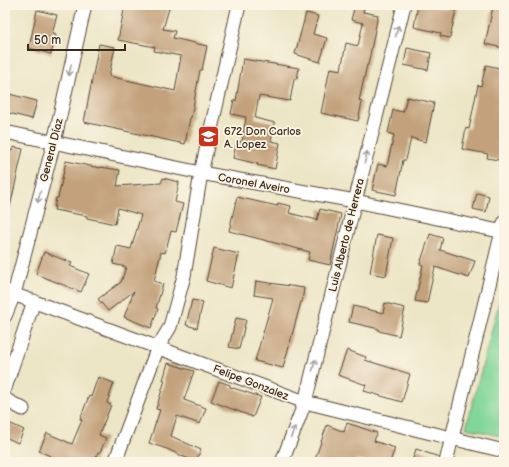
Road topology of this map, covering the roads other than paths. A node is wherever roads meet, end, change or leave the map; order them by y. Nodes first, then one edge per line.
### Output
1 (85, 5) edge
2 (239, 5) edge
3 (404, 5) edge
4 (5, 132) edge
5 (54, 142) junction
6 (201, 174) junction
7 (355, 201) junction
8 (503, 229) edge
9 (9, 292) edge
10 (34, 302) junction
11 (5, 316) edge
12 (158, 347) junction
13 (5, 388) edge
14 (5, 398) edge
15 (305, 402) junction
16 (23, 409) dead end
17 (452, 438) junction
18 (504, 451) edge
19 (115, 462) edge
20 (282, 462) edge
21 (446, 462) edge

1 -> 5 street, General Díaz
2 - 6 street
7 -> 3 street, Luis Alberto de Herrera
4 - 5 street, Coronel Aveiro
5 - 6 street, Coronel Aveiro
5 -> 9 street, General Díaz
6 - 7 street, Coronel Aveiro
6 - 12 street
7 - 8 street, Coronel Aveiro
15 -> 7 street, Luis Alberto de Herrera
8 - 17 street
9 - 10 street, Felipe Gonzalez
9 - 11 street, General Díaz
10 - 12 street, Felipe Gonzalez
10 - 13 street
12 - 15 street, Felipe Gonzalez
12 - 19 street
14 - 16 street
15 - 17 street, Felipe Gonzalez
20 -> 15 street, Luis Alberto de Herrera
17 - 18 street, Felipe Gonzalez
17 - 21 street

